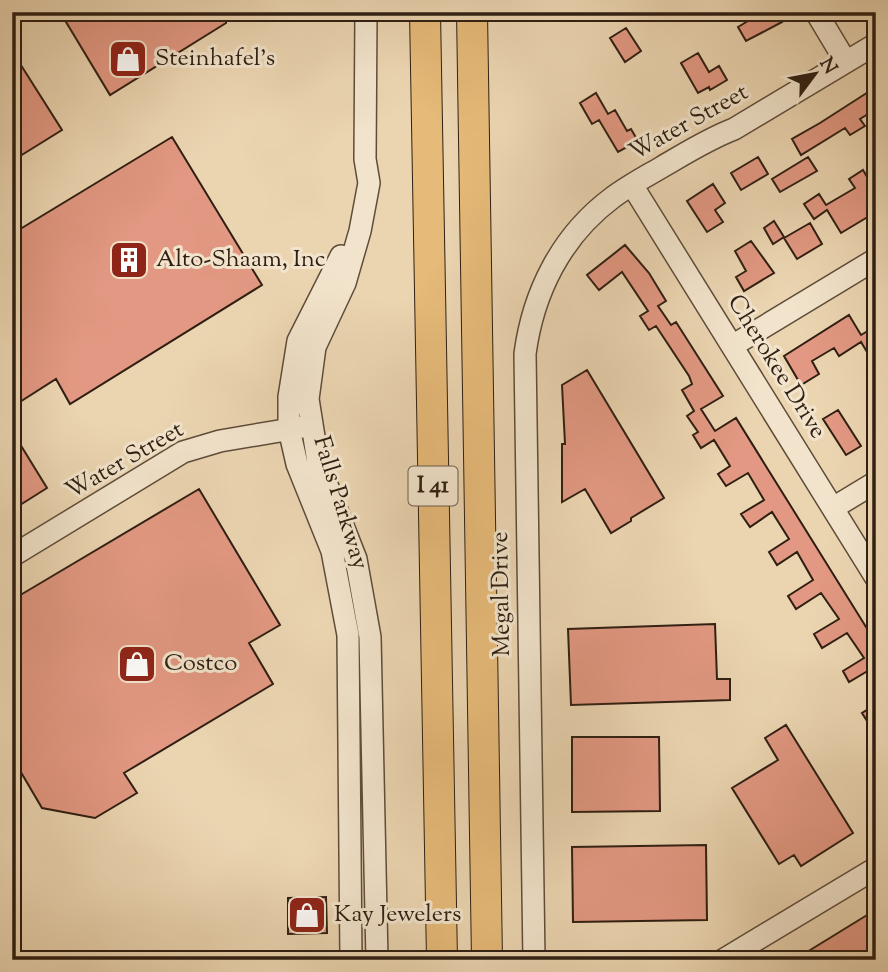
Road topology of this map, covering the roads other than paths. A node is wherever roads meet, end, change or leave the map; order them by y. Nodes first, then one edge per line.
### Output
1 (366, 12) edge
2 (425, 12) edge
3 (472, 12) edge
4 (816, 12) edge
5 (876, 44) edge
6 (846, 62) junction
7 (365, 159) junction
8 (632, 185) junction
9 (572, 238) joint
10 (876, 259) edge
11 (732, 346) junction
12 (312, 425) junction
13 (289, 429) junction
14 (876, 482) edge
15 (833, 509) junction
16 (12, 556) edge
17 (876, 578) edge
18 (876, 868) edge
19 (351, 960) edge
20 (377, 960) edge
21 (442, 960) edge
22 (487, 960) edge
23 (534, 960) edge
24 (723, 960) edge

1 - 7 street, Falls Parkway
2 - 21 highway, I 41
3 - 22 highway, I 41
4 - 6 street
5 - 6 street, Water Street
6 - 8 street, Water Street
7 - 12 street, Falls Parkway
7 - 13 street, Falls Parkway
8 - 9 street, Water Street
8 - 11 street, Cherokee Drive
9 - 23 street, Megal Drive
10 - 11 street
11 - 15 street, Cherokee Drive
12 - 13 street, Water Street
12 - 20 street, Falls Parkway
13 - 16 street, Water Street
13 - 19 street, Falls Parkway
14 - 15 street
15 - 17 street, Cherokee Drive
18 - 24 street

